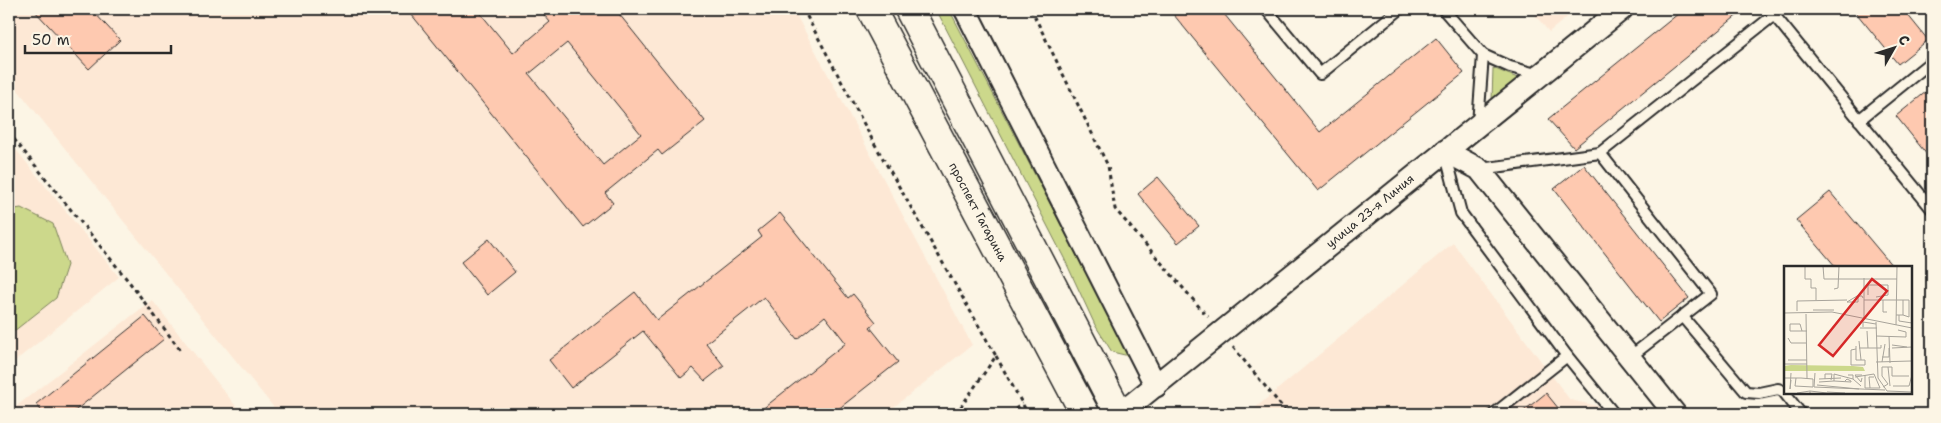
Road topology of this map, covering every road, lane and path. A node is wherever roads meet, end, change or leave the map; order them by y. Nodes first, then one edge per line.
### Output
1 (803, 9) edge
2 (872, 9) edge
3 (909, 9) edge
4 (965, 9) edge
5 (1031, 9) edge
6 (1266, 9) edge
7 (1400, 9) edge
8 (1443, 9) edge
9 (1622, 9) edge
10 (1483, 54) junction
11 (1931, 65) edge
12 (1541, 75) junction
13 (1859, 120) junction
14 (1478, 125) junction
15 (9, 133) edge
16 (1445, 151) junction
17 (1600, 153) junction
18 (1479, 170) junction
19 (1932, 209) edge
20 (1682, 316) junction
21 (1221, 332) junction
22 (181, 351) dead end
23 (996, 356) junction
24 (1567, 356) junction
25 (1630, 357) junction
26 (1156, 386) junction
27 (1022, 404) junction
28 (956, 414) edge
29 (1010, 414) edge
30 (1028, 414) edge
31 (1085, 414) edge
32 (1120, 414) edge
33 (1288, 414) edge
34 (1494, 414) edge
35 (1614, 414) edge
36 (1675, 414) edge
37 (1801, 414) edge

1 - 23 path
2 - 31 main road, проспект Гагарина
3 - 32 main road
4 - 26 street
5 - 21 path
6 - 7 lane
8 - 10 lane
9 - 12 street, улица 23-я Линия
10 - 12 lane
10 - 14 lane
11 - 13 lane
12 - 14 street, улица 23-я Линия
13 - 17 lane
13 - 19 lane
14 - 16 street, улица 23-я Линия
15 - 22 path
16 - 18 street
16 - 21 street, улица 23-я Линия
16 - 24 lane
17 - 18 lane
17 - 20 lane
18 - 25 street
20 - 25 lane
20 - 37 lane
21 - 26 street, улица 23-я Линия
21 - 33 path
23 - 27 path
23 - 28 path
24 - 34 lane
24 - 35 lane
25 - 36 street
26 - 32 street, улица 23-я Линия
27 - 29 path
27 - 30 path

